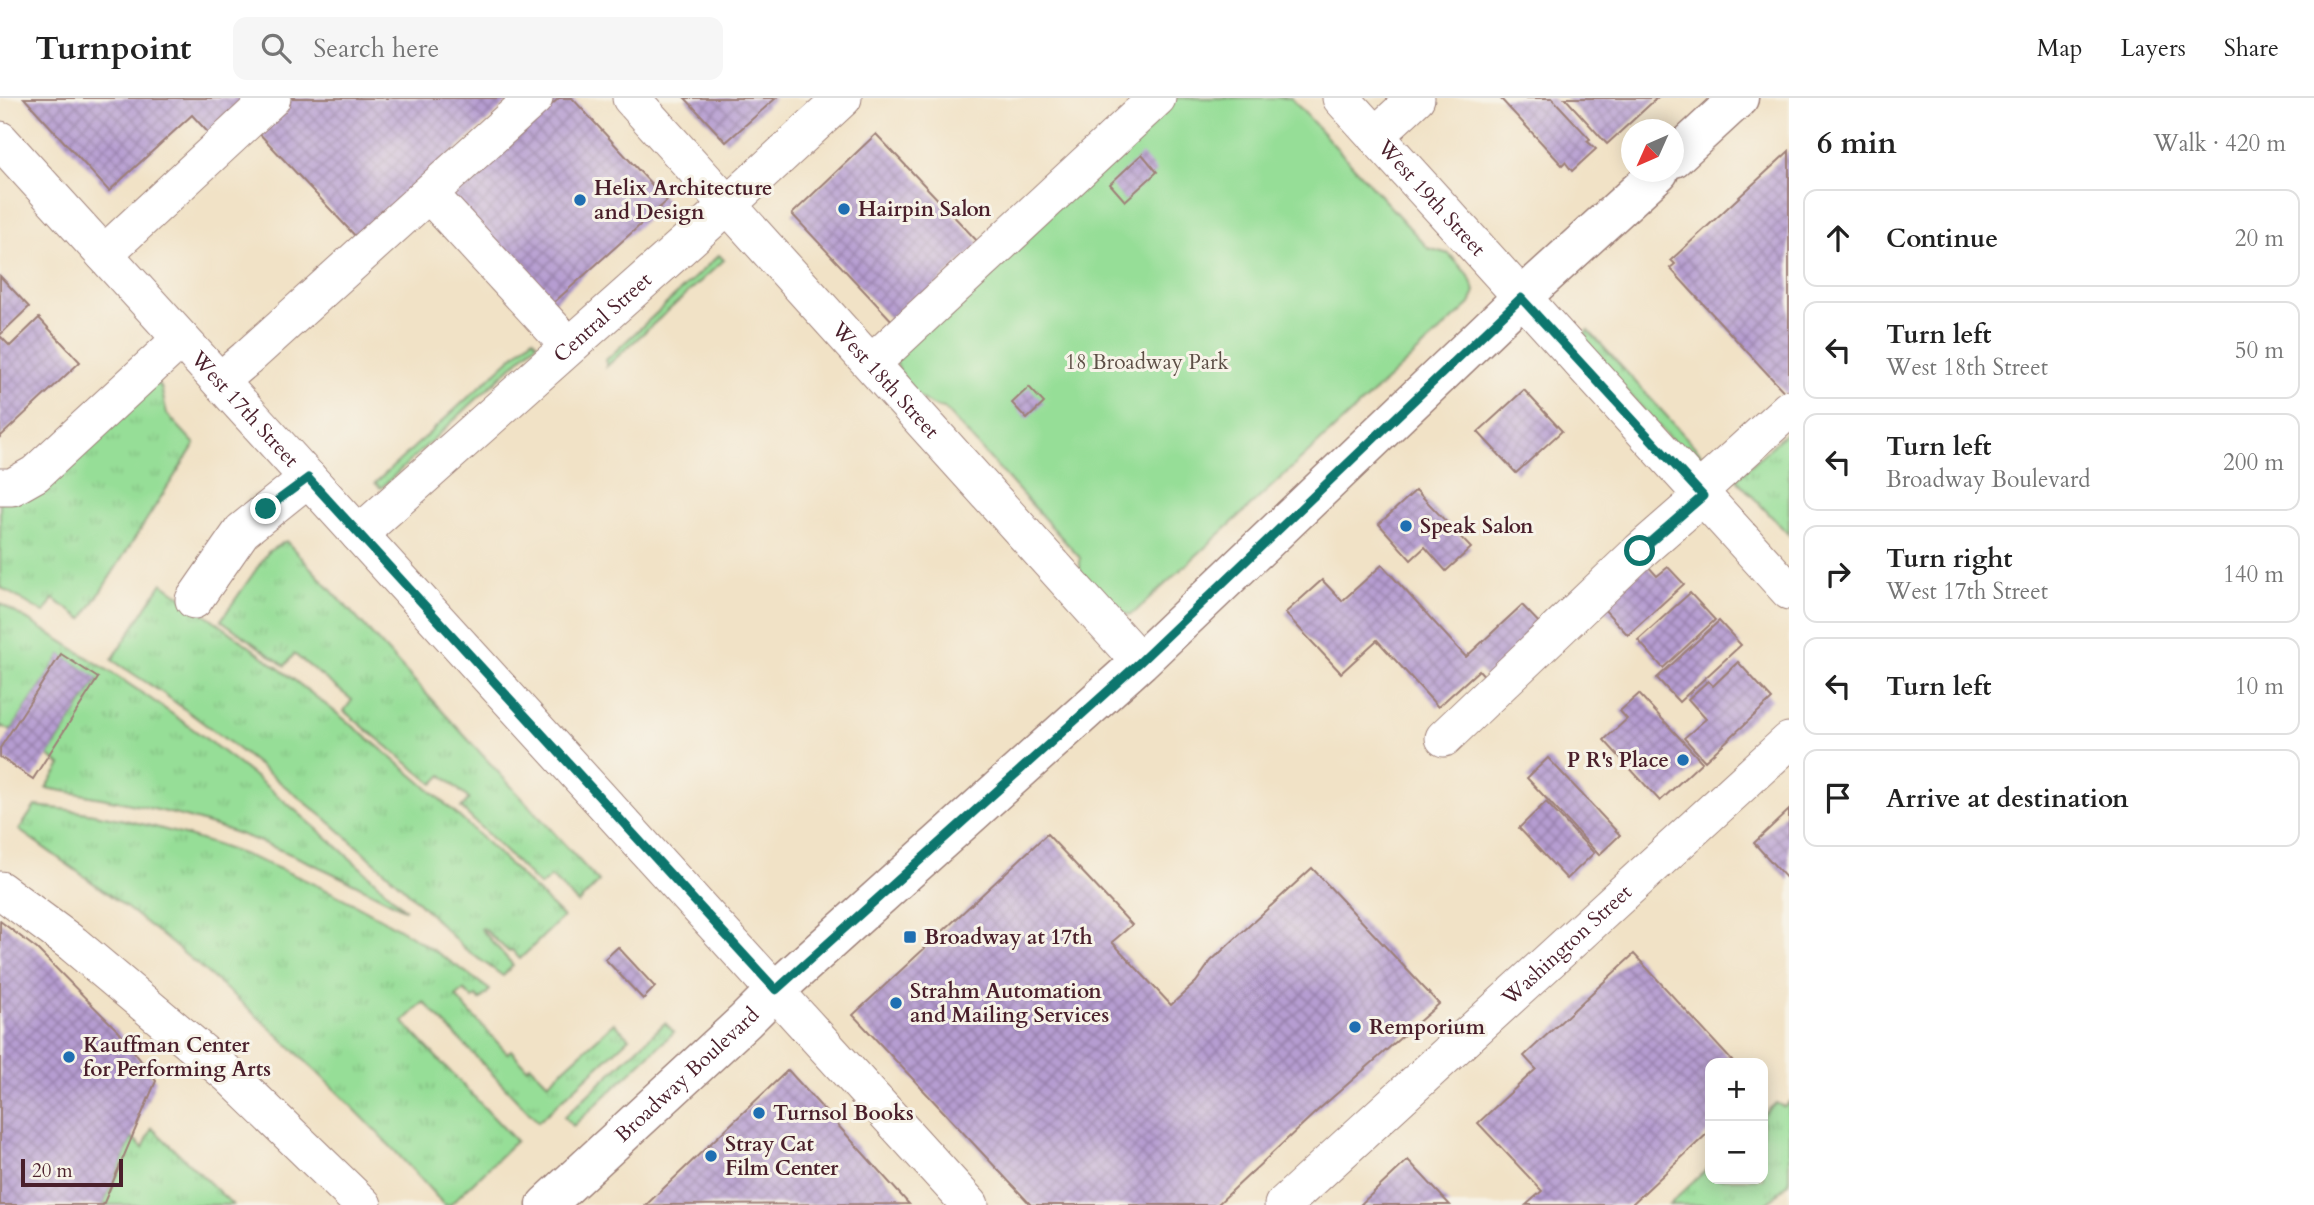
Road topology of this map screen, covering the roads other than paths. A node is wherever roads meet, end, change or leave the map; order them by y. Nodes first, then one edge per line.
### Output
1 (272, 98) edge
2 (534, 98) edge
3 (631, 98) edge
4 (842, 98) edge
5 (1157, 98) edge
6 (1341, 98) edge
7 (1416, 98) edge
8 (1740, 98) edge
9 (1375, 136) junction
10 (0, 140) edge
11 (1684, 149) edge
12 (1648, 182) edge
13 (429, 194) junction
14 (727, 205) junction
15 (104, 254) junction
16 (1521, 298) junction
17 (181, 339) junction
18 (569, 346) junction
19 (872, 363) junction
20 (220, 381) junction
21 (1789, 409) edge
22 (308, 478) junction
23 (0, 487) edge
24 (1701, 494) junction
25 (359, 534) junction
26 (1789, 591) edge
27 (194, 600) dead end
28 (1140, 662) junction
29 (1444, 738) dead end
30 (1789, 741) edge
31 (0, 890) edge
32 (776, 990) junction
33 (363, 1205) edge
34 (546, 1205) edge
35 (970, 1205) edge
36 (1283, 1205) edge

1 - 15 street
2 - 13 street
3 - 14 street, West 18th Street
4 - 14 street, Central Street
5 - 19 street
6 - 9 street, West 19th Street
7 - 9 street
8 - 11 main road
9 - 16 street, West 19th Street
10 - 15 street, West 17th Street
12 - 16 main road, Broadway Boulevard
13 - 18 street
13 - 20 street
14 - 18 street, Central Street
14 - 19 street, West 18th Street
15 - 17 street, West 17th Street
16 - 24 street
16 - 28 main road, Broadway Boulevard
17 - 20 street, West 17th Street
17 - 23 street
18 - 25 street, Central Street
19 - 28 street, West 18th Street
20 - 22 street, West 17th Street
21 - 24 street
22 - 25 street, West 17th Street
22 - 27 street
24 - 26 street
24 - 29 street
25 - 32 street, West 17th Street
28 - 32 main road, Broadway Boulevard
30 - 36 street, Washington Street
31 - 33 street
32 - 34 main road, Broadway Boulevard
32 - 35 street, West 17th Street

